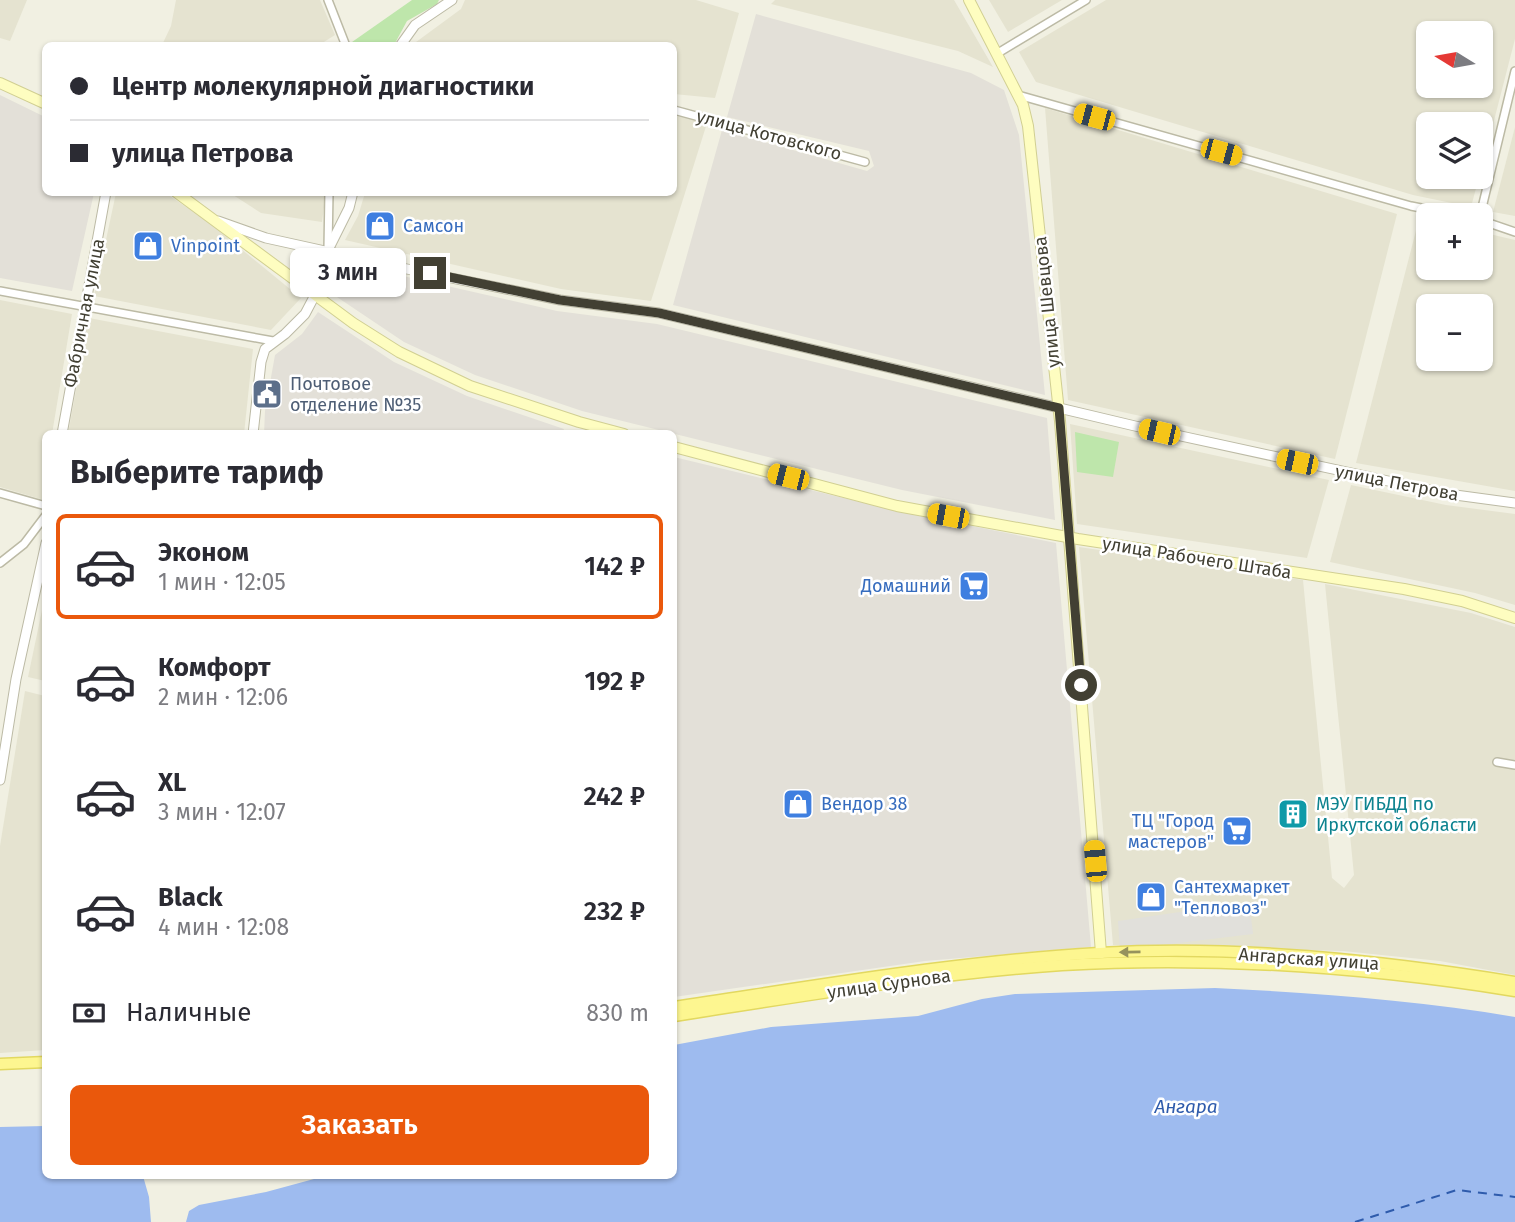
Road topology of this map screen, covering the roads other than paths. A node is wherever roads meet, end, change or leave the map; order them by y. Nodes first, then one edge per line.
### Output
1 (328, 0) edge
2 (452, 0) edge
3 (969, 0) edge
4 (1086, 0) edge
5 (344, 42) edge
6 (403, 42) edge
7 (998, 53) junction
8 (1515, 71) edge
9 (0, 83) edge
10 (1018, 95) junction
11 (42, 102) edge
12 (677, 111) edge
13 (864, 162) dead end
14 (105, 196) edge
15 (182, 196) edge
16 (329, 196) edge
17 (352, 196) edge
18 (1484, 203) edge
19 (1416, 207) edge
20 (216, 220) junction
21 (1493, 223) edge
22 (1515, 231) edge
23 (328, 250) junction
24 (0, 291) edge
25 (315, 295) junction
26 (85, 307) junction
27 (273, 341) junction
28 (1059, 408) junction
29 (63, 430) edge
30 (253, 430) edge
31 (609, 430) edge
32 (677, 448) edge
33 (0, 493) edge
34 (1515, 503) edge
35 (42, 505) edge
36 (42, 520) edge
37 (1068, 537) junction
38 (42, 561) edge
39 (0, 562) edge
40 (1515, 618) edge
41 (1497, 762) dead end
42 (1515, 765) edge
43 (0, 780) edge
44 (1104, 958) junction
45 (1515, 982) edge
46 (1515, 991) edge
47 (677, 1007) edge
48 (677, 1016) edge
49 (42, 1062) edge
50 (0, 1064) edge
51 (42, 1068) edge
52 (0, 1070) edge

1 - 5 street
2 - 6 street
3 - 7 main road, улица Шевцова
4 - 7 street
7 - 10 main road, улица Шевцова
8 - 18 street
9 - 11 main road
10 - 19 street
10 - 28 main road, улица Шевцова
12 - 13 street, улица Котовского
14 - 26 street, Фабричная улица
15 - 20 main road
16 - 23 street
17 - 23 street
20 - 23 street, улица Петрова
20 - 25 main road
21 - 22 street
23 - 25 street
23 - 28 street, улица Петрова
24 - 26 street
25 - 27 street
25 - 31 main road
26 - 27 street
26 - 29 street, Фабричная улица
27 - 30 street
28 - 34 street, улица Петрова
28 - 37 main road, улица Шевцова
32 - 37 main road, улица Рабочего Штаба
33 - 35 street
36 - 39 street
37 - 40 main road, улица Рабочего Штаба
37 - 44 main road, улица Шевцова
38 - 43 street
41 - 42 street
45 -> 44 main road, Ангарская улица
44 - 46 main road, Ангарская улица
44 - 47 main road, улица Сурнова
44 - 48 main road, улица Сурнова
49 - 50 main road
51 - 52 main road

